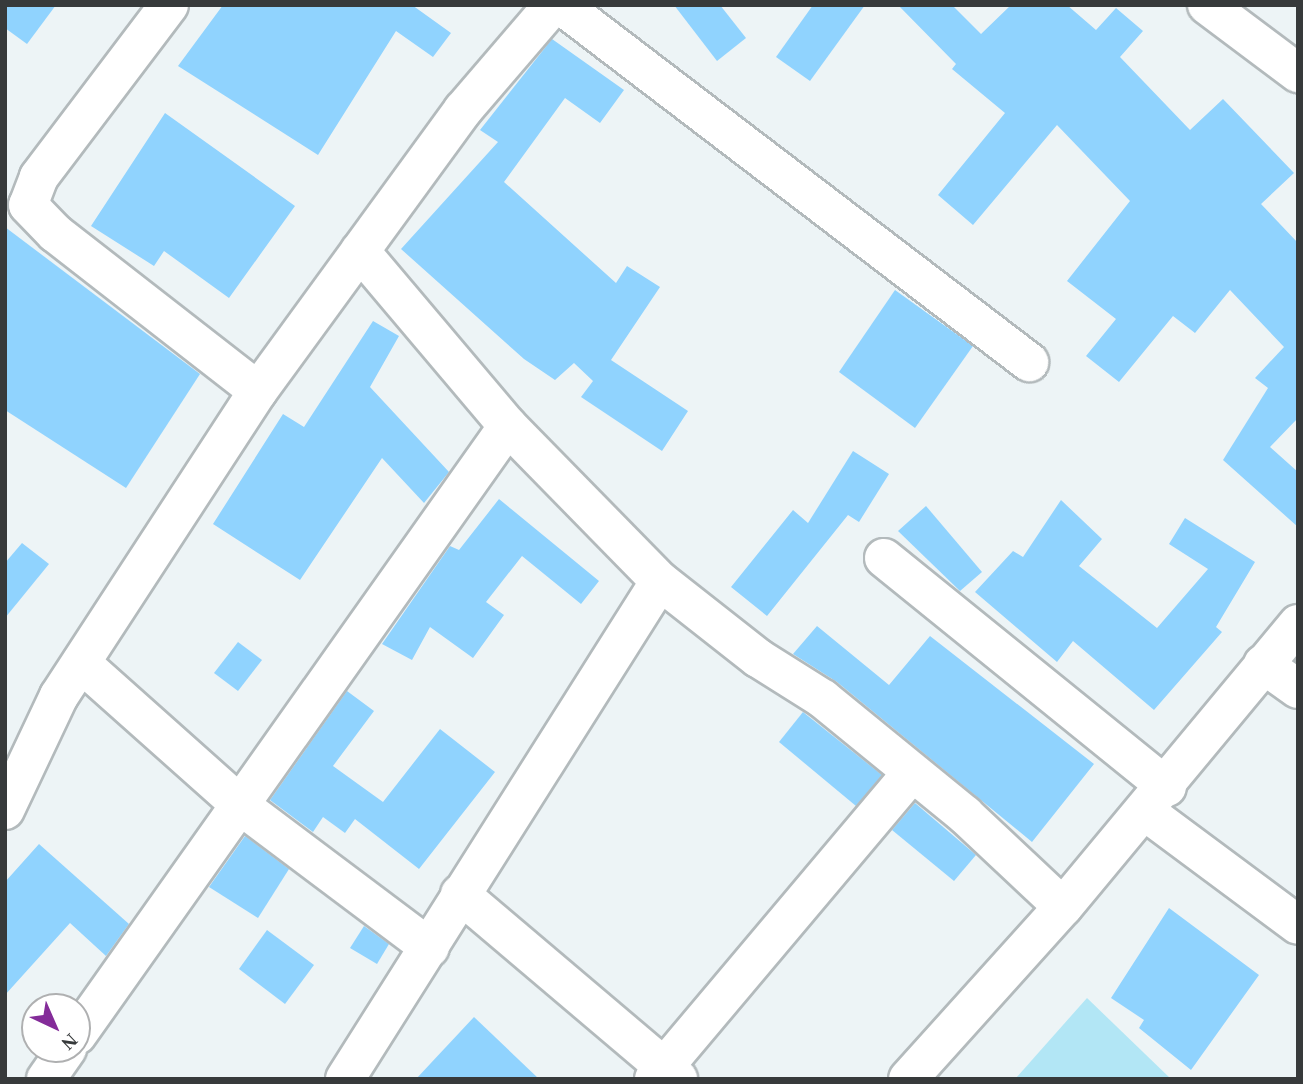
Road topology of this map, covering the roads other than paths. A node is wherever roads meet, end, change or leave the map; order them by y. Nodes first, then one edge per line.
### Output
1 (169, 5) edge
2 (553, 5) edge
3 (561, 5) edge
4 (1207, 5) edge
5 (1298, 73) edge
6 (360, 251) junction
7 (1028, 362) dead end
8 (258, 391) junction
9 (508, 426) junction
10 (884, 558) dead end
11 (660, 581) junction
12 (1298, 624) edge
13 (81, 663) junction
14 (1262, 664) junction
15 (1298, 689) edge
16 (912, 773) junction
17 (1157, 799) junction
18 (240, 804) junction
19 (5, 810) edge
20 (460, 894) junction
21 (1063, 906) junction
22 (1292, 908) edge
23 (430, 948) junction
24 (91, 1015) edge
25 (57, 1063) edge
26 (665, 1075) edge
27 (46, 1079) edge
28 (345, 1079) edge
29 (908, 1079) edge

1 - 8 street
2 - 6 street
3 - 7 street
4 - 5 street
6 - 8 street
6 - 9 street
8 - 13 street
9 - 11 street
9 - 18 street
10 - 17 street
11 - 16 street
11 - 20 street
12 - 14 street
13 - 18 street
13 - 19 street
14 - 15 street
14 - 17 street
16 - 21 street
16 - 26 street
17 - 21 street
17 - 22 street
18 - 23 street
18 - 24 street
20 - 23 street
20 - 26 street
21 - 29 street
23 - 28 street
25 - 27 street

